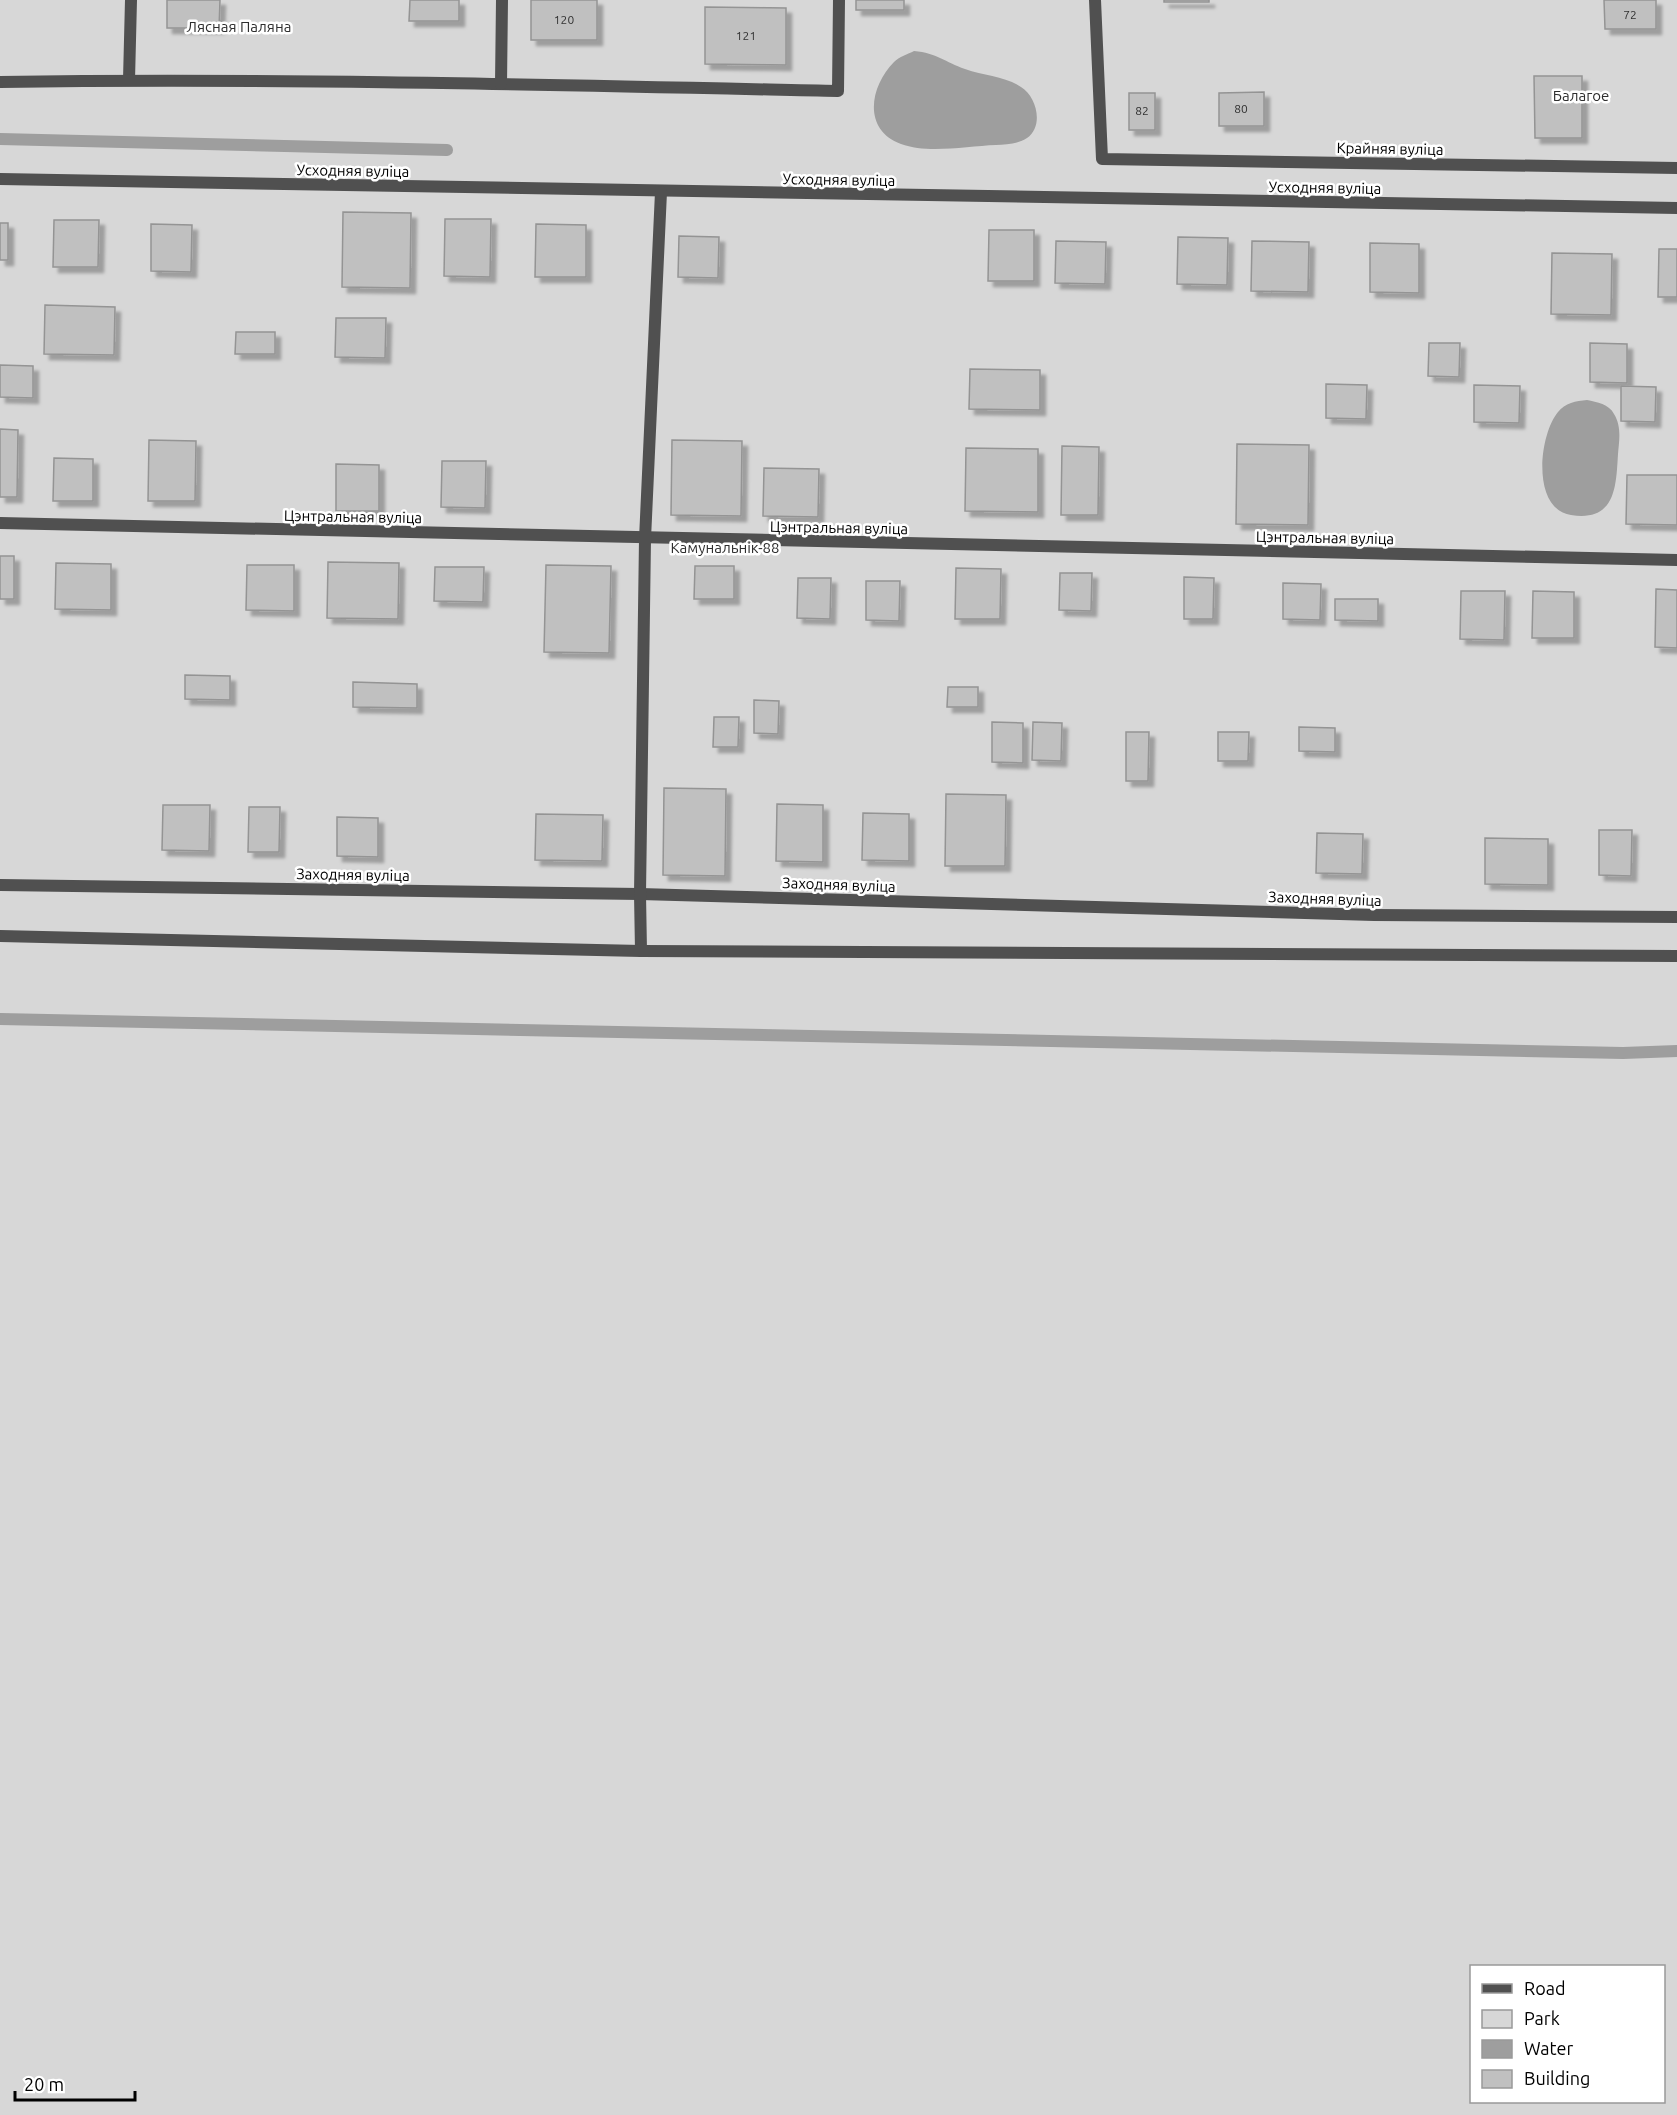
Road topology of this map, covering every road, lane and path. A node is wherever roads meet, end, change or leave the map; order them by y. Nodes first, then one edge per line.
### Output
1 (131, 0) edge
2 (502, 0) edge
3 (839, 0) edge
4 (1095, 0) edge
5 (129, 80) junction
6 (0, 82) edge
7 (501, 84) junction
8 (1677, 168) edge
9 (0, 179) edge
10 (661, 192) junction
11 (1677, 208) edge
12 (0, 523) edge
13 (645, 539) junction
14 (1677, 560) edge
15 (0, 885) edge
16 (639, 894) junction
17 (1677, 917) edge
18 (0, 936) edge
19 (641, 951) junction
20 (1677, 956) edge

1 - 5 street
2 - 7 street
3 - 7 street
4 - 8 street, Крайняя вуліца
5 - 6 street
5 - 7 street
9 - 10 street, Усходняя вуліца
10 - 11 street, Усходняя вуліца
10 - 13 street
12 - 13 street, Цэнтральная вуліца
13 - 14 street, Цэнтральная вуліца
13 - 16 street
15 - 16 street, Заходняя вуліца
16 - 17 street, Заходняя вуліца
16 - 19 street
18 - 19 street
19 - 20 street

